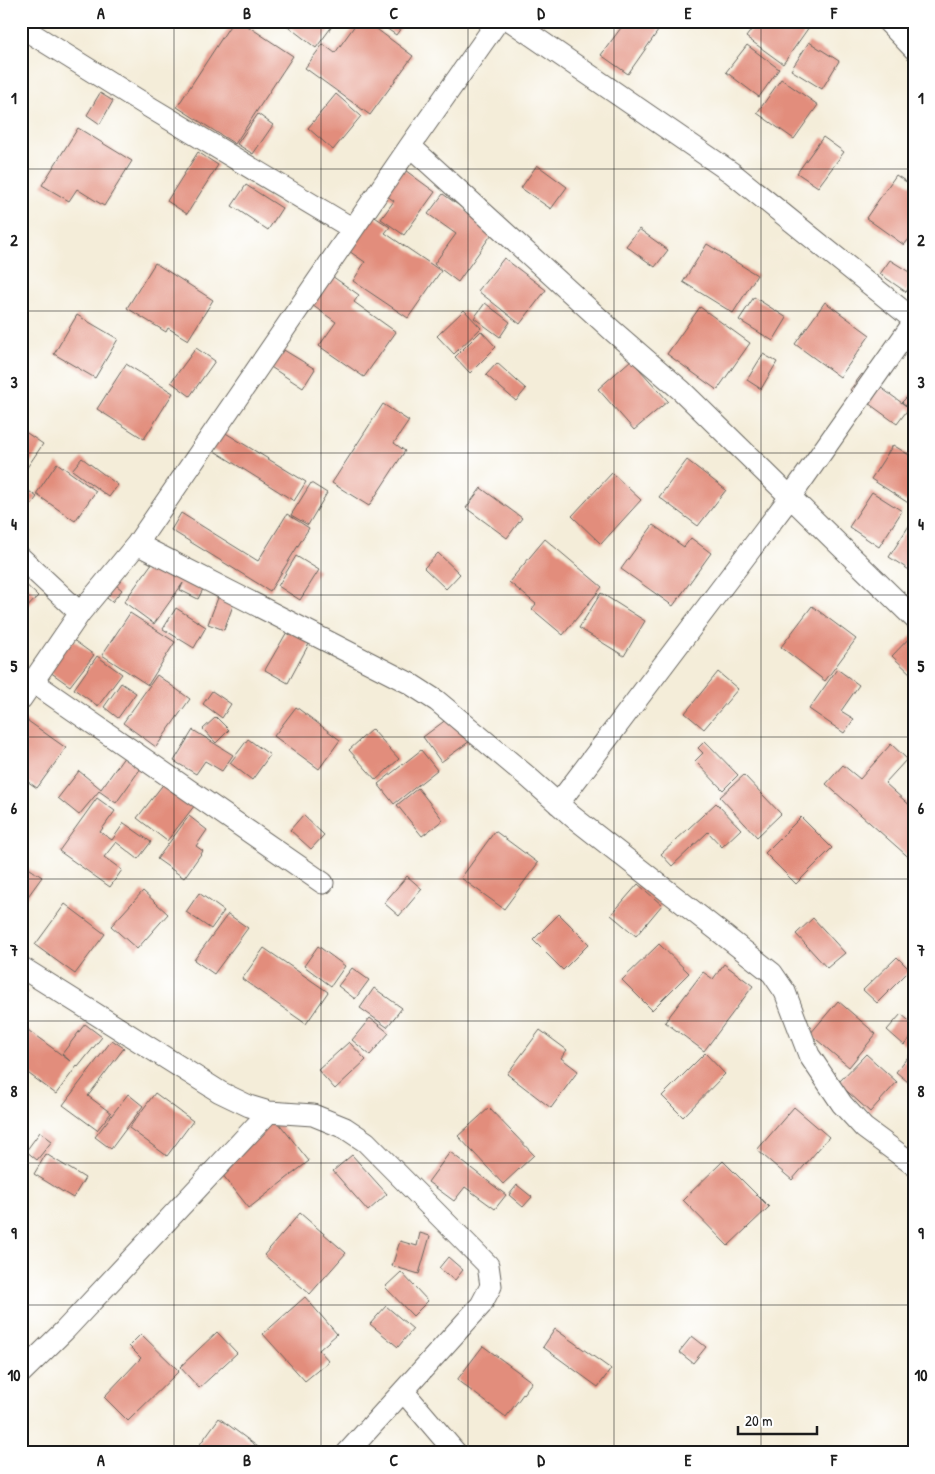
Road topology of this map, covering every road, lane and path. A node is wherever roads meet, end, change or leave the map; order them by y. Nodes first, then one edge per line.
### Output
1 (498, 21) edge
2 (511, 21) edge
3 (887, 21) edge
4 (21, 27) edge
5 (914, 49) edge
6 (410, 146) junction
7 (353, 229) junction
8 (914, 321) edge
9 (791, 496) junction
10 (137, 544) junction
11 (21, 558) edge
12 (80, 613) junction
13 (914, 618) edge
14 (33, 682) junction
15 (21, 700) edge
16 (558, 804) junction
17 (323, 884) dead end
18 (21, 967) edge
19 (269, 1112) junction
20 (914, 1165) edge
21 (21, 1373) edge
22 (403, 1391) junction
23 (347, 1453) edge
24 (456, 1453) edge

1 - 6 street
2 - 8 street
3 - 5 street
4 - 7 street
6 - 7 street
6 - 9 street
7 - 10 street
8 - 9 street
9 - 13 street
9 - 16 street
10 - 12 street
10 - 16 street
11 - 12 street
12 - 14 street
14 - 15 street
14 - 17 street
16 - 20 street
18 - 19 street
19 - 21 street
19 - 22 street
22 - 23 street
22 - 24 street

